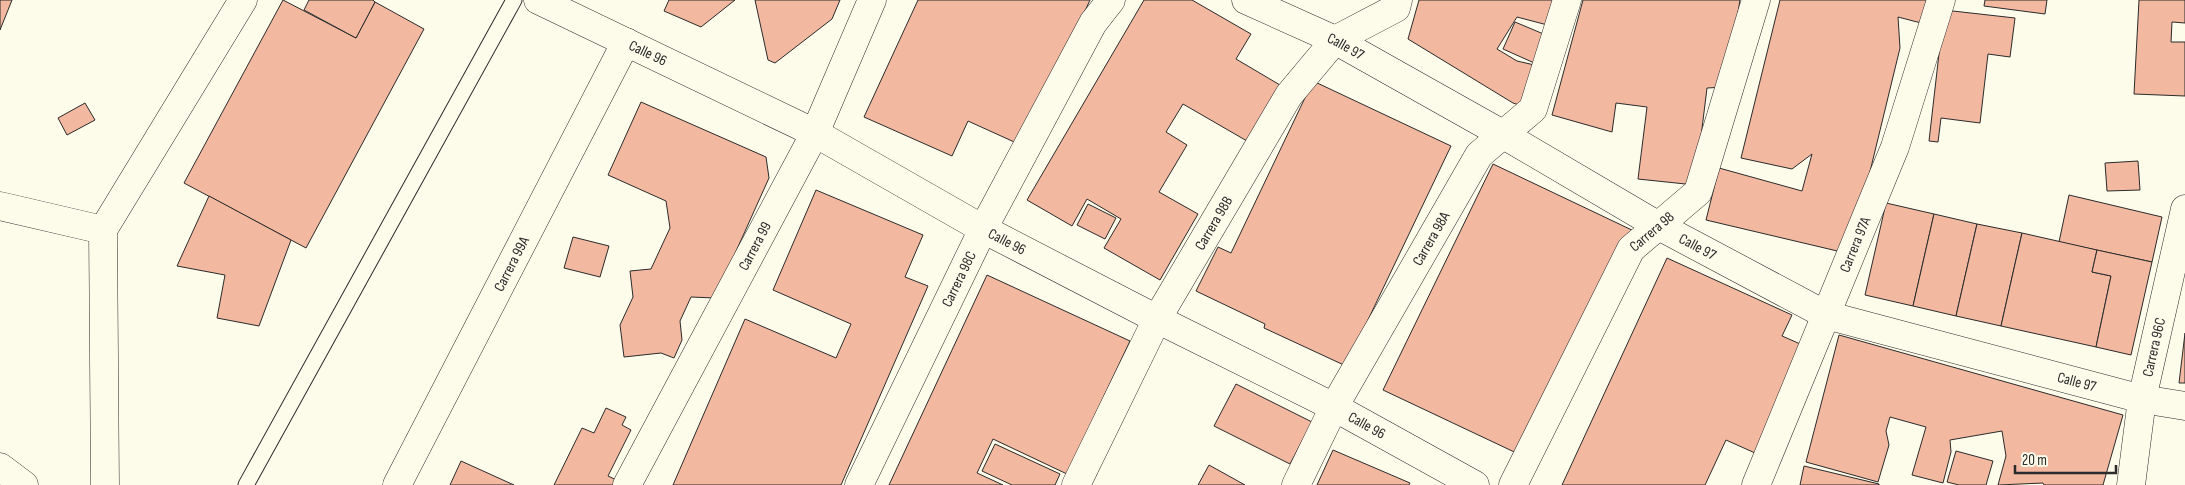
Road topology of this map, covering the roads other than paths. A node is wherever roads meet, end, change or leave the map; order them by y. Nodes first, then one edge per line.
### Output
1 (243, 0) edge
2 (514, 0) edge
3 (538, 0) edge
4 (872, 0) edge
5 (1111, 0) edge
6 (1246, 0) edge
7 (1398, 0) edge
8 (1567, 0) edge
9 (1756, 0) edge
10 (1941, 0) edge
11 (1335, 40) junction
12 (626, 42) junction
13 (815, 133) junction
14 (1504, 135) junction
15 (0, 206) edge
16 (2185, 209) edge
17 (1657, 225) junction
18 (983, 229) junction
19 (103, 230) junction
20 (1826, 315) junction
21 (1157, 319) junction
22 (2142, 399) junction
23 (2185, 406) edge
24 (1334, 408) junction
25 (0, 467) edge
26 (24, 485) edge
27 (105, 485) edge
28 (246, 485) edge
29 (397, 485) edge
30 (627, 485) edge
31 (859, 485) edge
32 (1076, 485) edge
33 (1296, 485) edge
34 (1475, 485) edge
35 (1513, 485) edge
36 (1756, 485) edge
37 (2131, 485) edge

1 - 19 street
2 - 28 lane
3 - 12 street, Calle 96
4 - 13 street, Carrera 99
5 - 18 street, Carrera 98C
6 - 11 street, Calle 97
7 - 11 street, Carrera 98B
8 - 14 street, Carrera 98A
9 - 17 street, Carrera 98
10 - 20 street, Carrera 97A
11 - 14 street, Calle 97
11 - 21 street, Carrera 98B
12 - 13 street, Calle 96
12 - 29 street, Carrera 99A
13 - 18 street, Calle 96
13 - 30 street, Carrera 99
14 - 17 street, Calle 97
14 - 24 street, Carrera 98A
15 - 19 street
16 - 22 street, Carrera 96C
17 - 20 street, Calle 97
17 - 35 street, Carrera 98
18 - 21 street, Calle 96
18 - 31 street, Carrera 98C
19 - 27 street
20 - 22 street, Calle 97
20 - 36 street, Carrera 97A
21 - 24 street, Calle 96
21 - 32 street, Carrera 98B
22 - 23 street, Calle 97
22 - 37 street, Carrera 96C
24 - 33 street, Carrera 98A
24 - 34 street, Calle 96
25 - 26 street

